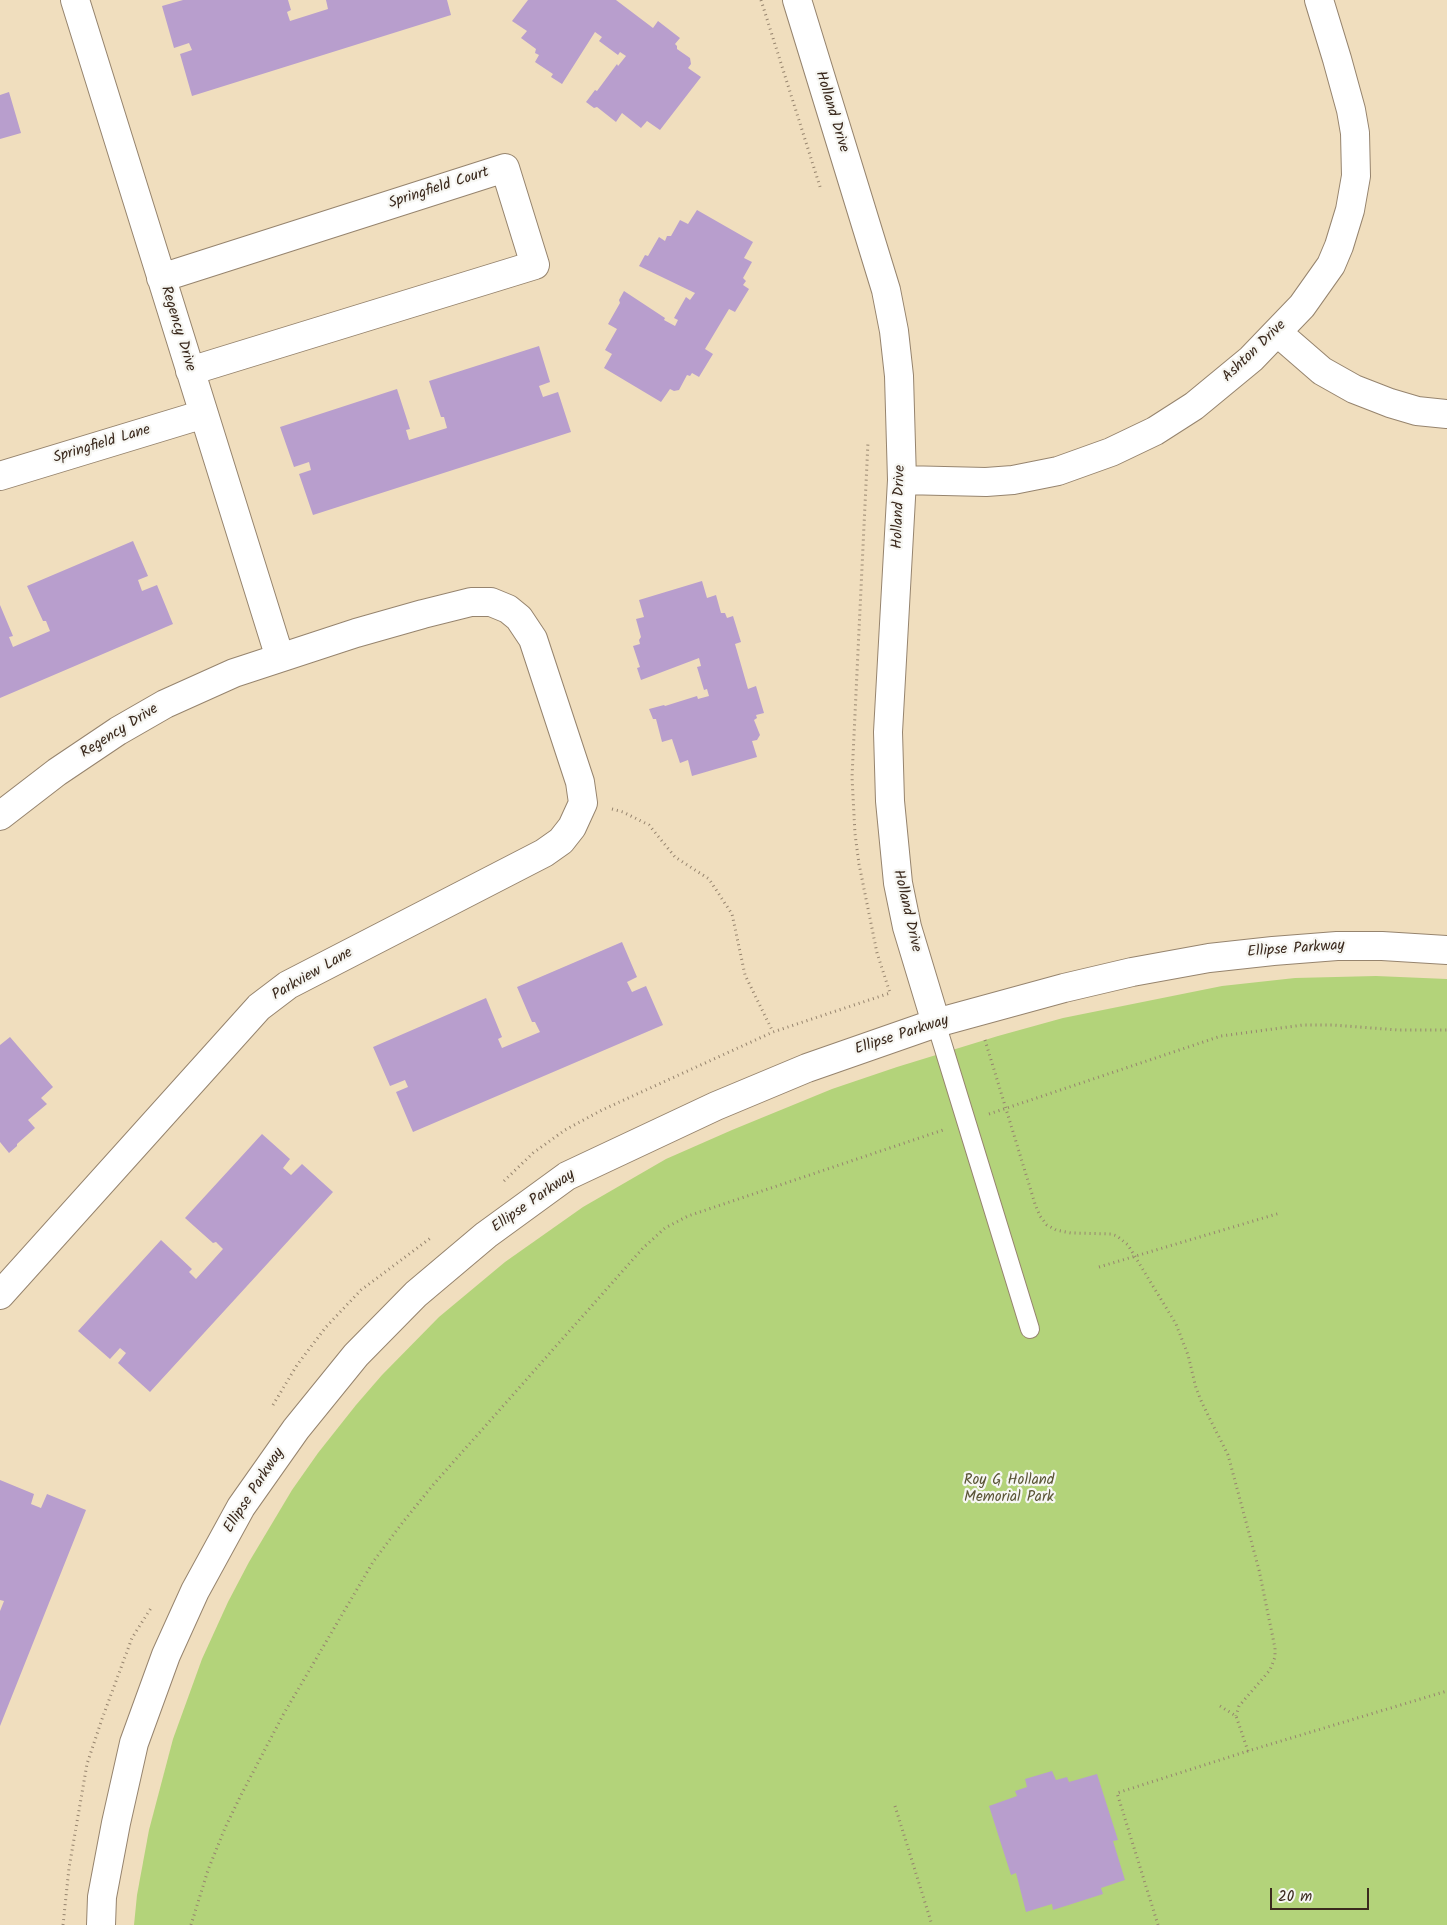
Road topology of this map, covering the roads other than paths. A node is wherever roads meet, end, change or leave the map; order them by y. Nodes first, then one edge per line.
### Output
1 (75, 0) edge
2 (797, 0) edge
3 (1319, 0) edge
4 (161, 278) junction
5 (1277, 332) junction
6 (190, 371) junction
7 (204, 414) junction
8 (1447, 414) edge
9 (0, 476) edge
10 (902, 480) junction
11 (280, 658) junction
12 (582, 806) joint
13 (0, 816) edge
14 (1447, 950) edge
15 (936, 1023) junction
16 (0, 1295) edge
17 (1030, 1329) dead end
18 (101, 1925) edge

1 - 4 street, Regency Drive
2 - 10 street, Holland Drive
3 - 5 street, Ashton Drive
4 - 6 street, Regency Drive
4 - 6 street, Springfield Court
5 - 8 street
5 - 10 street, Ashton Drive
6 - 7 street, Regency Drive
7 - 9 street, Springfield Lane
7 - 11 street, Regency Drive
10 - 15 street, Holland Drive
11 - 12 street, Regency Drive
11 - 13 street, Regency Drive
12 - 16 street, Parkview Lane
14 - 15 street, Ellipse Parkway
15 - 17 lane
15 - 18 street, Ellipse Parkway

